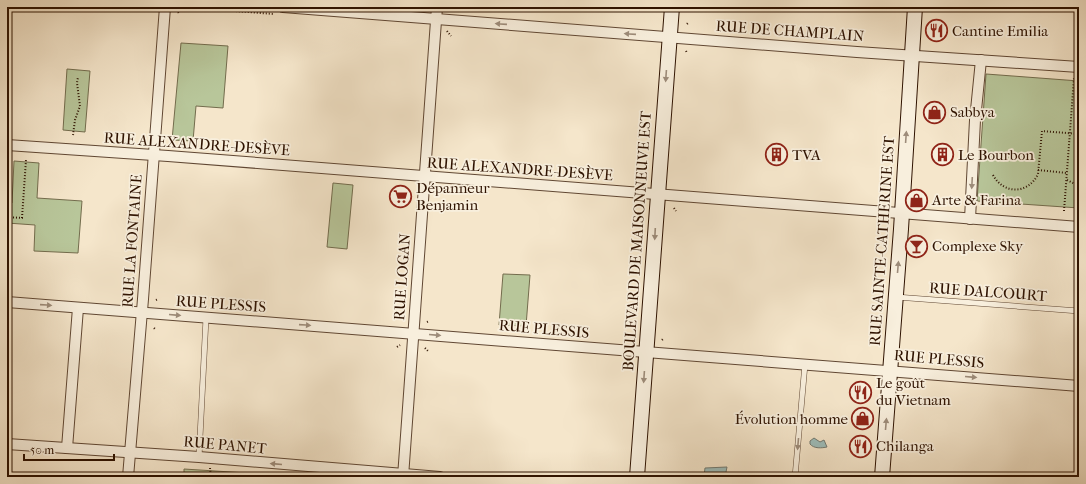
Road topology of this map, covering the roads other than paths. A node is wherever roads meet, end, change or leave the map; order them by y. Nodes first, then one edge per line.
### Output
1 (165, 7) edge
2 (283, 7) edge
3 (437, 7) edge
4 (672, 7) edge
5 (915, 7) edge
6 (437, 19) junction
7 (669, 37) junction
8 (912, 55) junction
9 (981, 60) junction
10 (1079, 67) edge
11 (7, 145) edge
12 (154, 155) junction
13 (424, 177) junction
14 (658, 195) junction
15 (901, 213) junction
16 (970, 218) junction
17 (1079, 227) edge
18 (895, 297) junction
19 (7, 302) edge
20 (78, 308) junction
21 (1079, 311) edge
22 (142, 313) junction
23 (206, 318) junction
24 (414, 333) junction
25 (646, 352) junction
26 (805, 364) junction
27 (890, 370) junction
28 (1079, 386) edge
29 (7, 444) edge
30 (67, 448) junction
31 (130, 452) junction
32 (199, 457) junction
33 (403, 476) edge
34 (128, 477) edge
35 (440, 477) edge
36 (637, 477) edge
37 (795, 477) edge
38 (882, 477) edge

1 - 12 street, RUE LA FONTAINE
2 - 6 street, RUE DE CHAMPLAIN
3 - 6 street, RUE LOGAN
4 - 7 street, BOULEVARD DE MAISONNEUVE EST
5 - 8 street, RUE SAINTE-CATHERINE EST
7 -> 6 street, RUE DE CHAMPLAIN
6 - 13 street, RUE LOGAN
7 - 8 street, RUE DE CHAMPLAIN
7 -> 14 street, BOULEVARD DE MAISONNEUVE EST
8 - 9 street, RUE DE CHAMPLAIN
15 -> 8 street, RUE SAINTE-CATHERINE EST
9 - 10 street, RUE DE CHAMPLAIN
9 -> 16 street
11 - 12 street, RUE ALEXANDRE-DESÈVE
12 - 13 street, RUE ALEXANDRE-DESÈVE
12 - 22 street, RUE LA FONTAINE
13 - 14 street, RUE ALEXANDRE-DESÈVE
13 - 24 street, RUE LOGAN
14 - 15 street, RUE ALEXANDRE-DESÈVE
14 -> 25 street, BOULEVARD DE MAISONNEUVE EST
15 - 16 street, RUE ALEXANDRE-DESÈVE
18 -> 15 street, RUE SAINTE-CATHERINE EST
16 - 17 street, RUE ALEXANDRE-DESÈVE
18 - 21 lane, RUE DALCOURT
18 - 27 street, RUE SAINTE-CATHERINE EST
19 -> 20 street, RUE PLESSIS
20 - 22 street, RUE PLESSIS
20 - 30 street
22 -> 23 street, RUE PLESSIS
22 - 31 street, RUE LA FONTAINE
23 -> 24 street, RUE PLESSIS
23 - 32 lane
24 -> 25 street, RUE PLESSIS
24 - 33 street, RUE LOGAN
25 - 26 street, RUE PLESSIS
25 -> 36 street, BOULEVARD DE MAISONNEUVE EST
26 - 27 street, RUE PLESSIS
26 -> 37 lane
27 -> 28 street, RUE PLESSIS
38 -> 27 street, RUE SAINTE-CATHERINE EST
29 - 30 street, RUE PANET
30 - 31 street, RUE PANET
31 - 32 street, RUE PANET
31 - 34 street, RUE LA FONTAINE
33 -> 32 street, RUE PANET
33 - 35 street, RUE PANET

